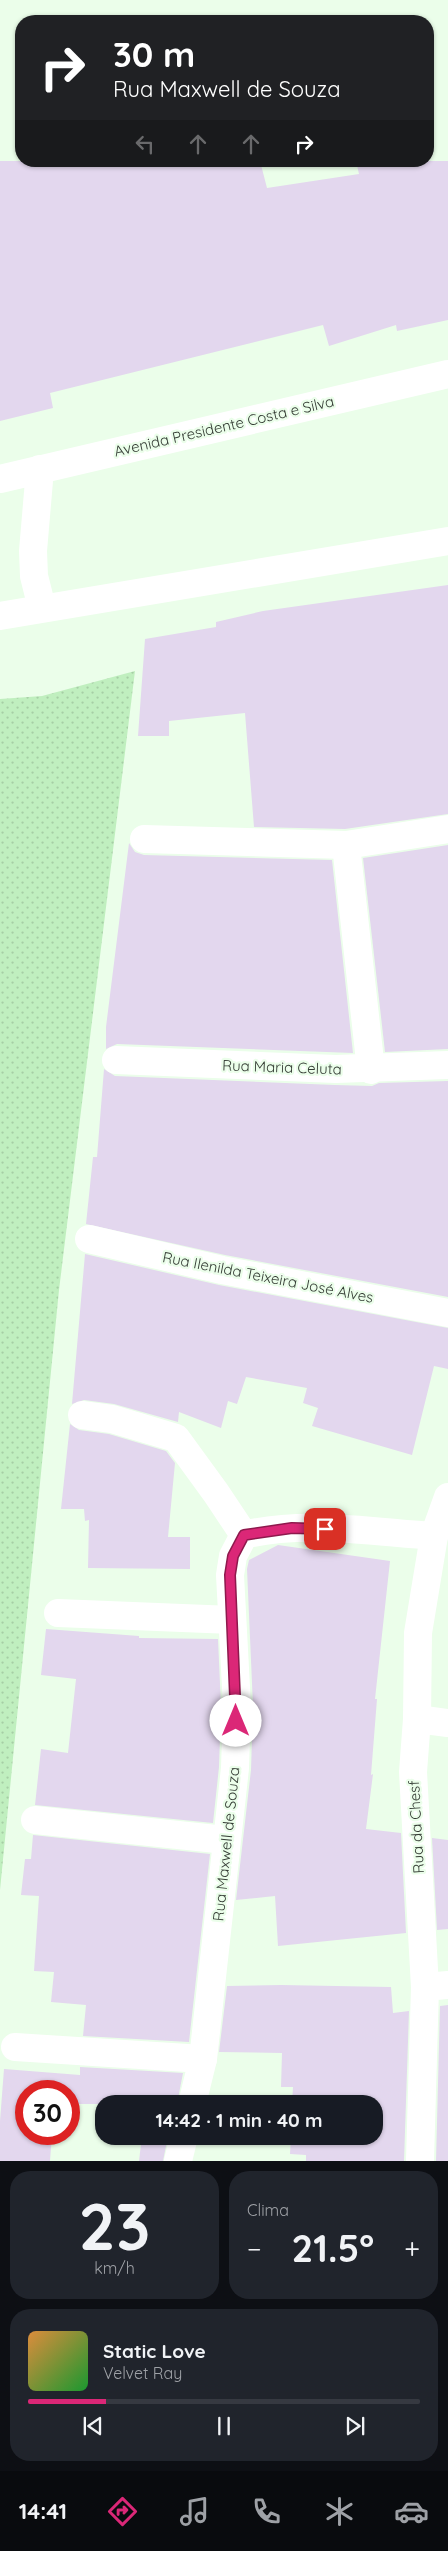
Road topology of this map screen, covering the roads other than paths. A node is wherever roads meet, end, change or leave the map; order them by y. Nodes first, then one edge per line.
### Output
1 (448, 374) edge
2 (40, 469) junction
3 (0, 479) edge
4 (448, 541) edge
5 (42, 608) junction
6 (0, 616) edge
7 (448, 829) edge
8 (144, 839) dead end
9 (346, 846) junction
10 (116, 1060) dead end
11 (448, 1065) edge
12 (371, 1070) junction
13 (89, 1239) dead end
14 (448, 1313) edge
15 (82, 1415) dead end
16 (448, 1497) edge
17 (244, 1535) junction
18 (434, 1536) junction
19 (58, 1613) dead end
20 (232, 1620) junction
21 (417, 1719) junction
22 (448, 1723) edge
23 (34, 1820) dead end
24 (226, 1840) junction
25 (437, 1986) edge
26 (15, 2047) dead end
27 (203, 2059) junction
28 (194, 2095) edge
29 (182, 2145) edge
30 (178, 2161) edge
31 (420, 2161) edge

1 - 2 street, Avenida Presidente Costa e Silva
2 - 3 street, Avenida Presidente Costa e Silva
2 - 5 street
4 - 5 street
5 - 6 street
7 - 9 street
8 - 9 street
9 - 12 street
10 - 12 street, Rua Maria Celuta
11 - 12 street, Rua Maria Celuta
13 - 14 street, Rua Ilenilda Teixeira José Alves
15 - 17 street
16 - 18 street, Rua da Chesf
17 - 18 street
17 - 20 street, Rua Maxwell de Souza
18 - 21 street, Rua da Chesf
19 - 20 street
20 - 24 street, Rua Maxwell de Souza
21 - 22 street
21 - 25 street, Rua da Chesf
23 - 24 street
24 - 27 street, Rua Maxwell de Souza
25 - 31 street, Rua da Chesf
26 - 27 street
27 - 28 street, Rua Maxwell de Souza
29 - 30 street

